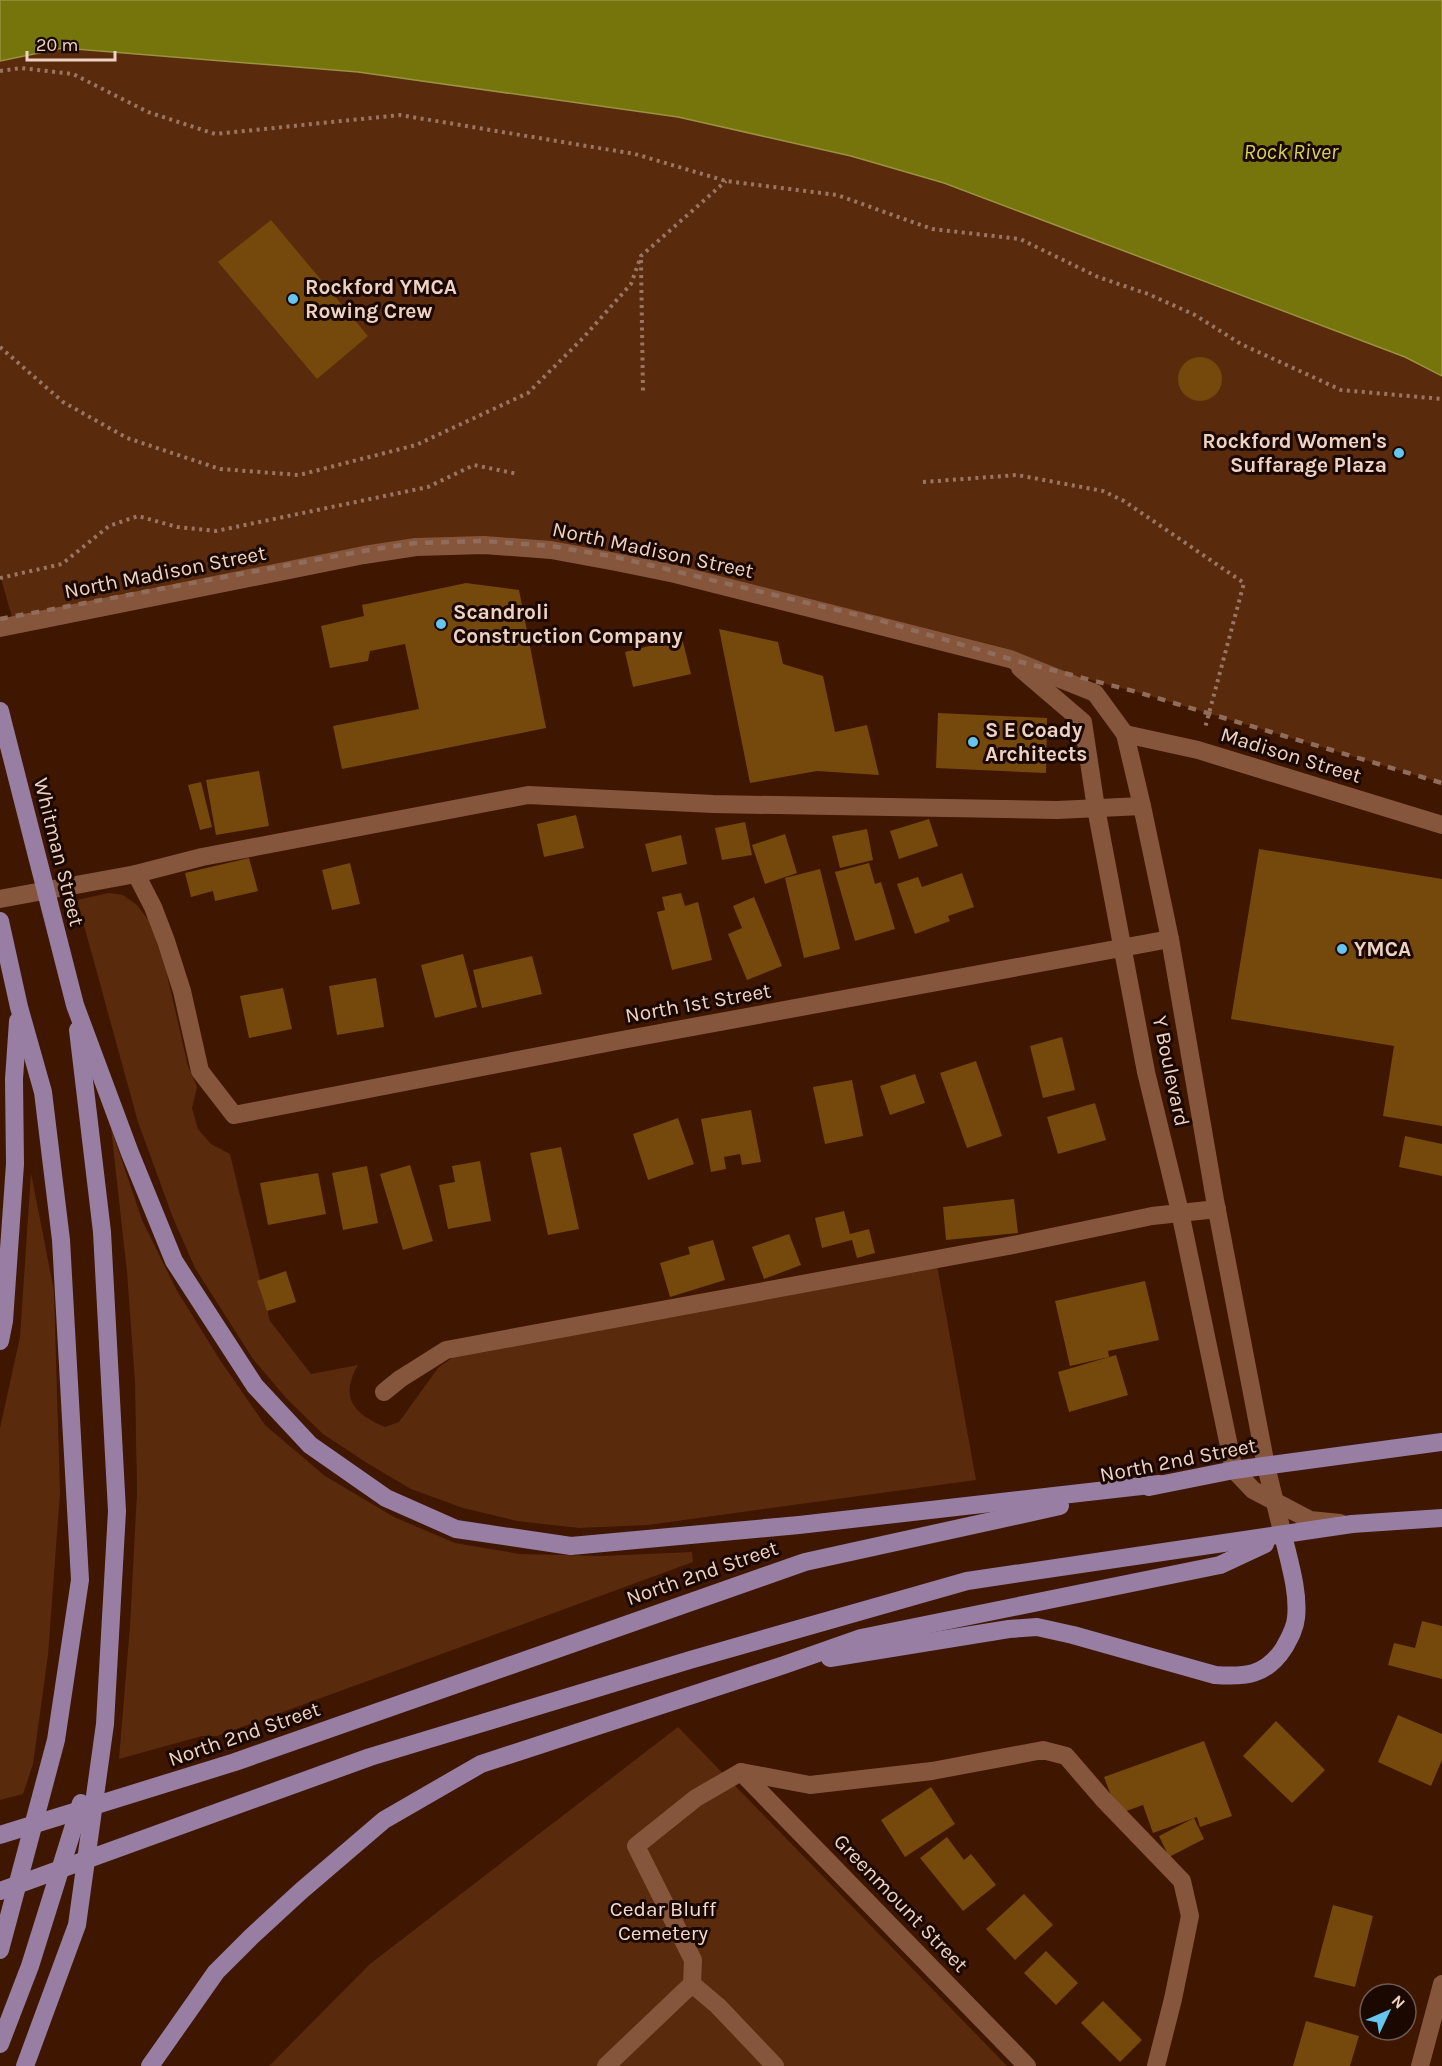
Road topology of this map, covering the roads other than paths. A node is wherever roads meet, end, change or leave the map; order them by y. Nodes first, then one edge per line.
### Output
1 (0, 628) edge
2 (1010, 659) junction
3 (0, 711) edge
4 (1125, 734) junction
5 (1142, 806) junction
6 (1096, 808) junction
7 (1442, 825) edge
8 (136, 874) junction
9 (0, 899) edge
10 (0, 921) edge
11 (1170, 939) junction
12 (1122, 948) junction
13 (75, 1005) junction
14 (19, 1007) junction
15 (1216, 1209) junction
16 (1180, 1212) junction
17 (0, 1341) edge
18 (384, 1392) dead end
19 (1442, 1442) edge
20 (1266, 1466) junction
21 (1234, 1470) junction
22 (1160, 1484) junction
23 (1275, 1501) junction
24 (1442, 1518) edge
25 (1352, 1524) junction
26 (1283, 1535) junction
27 (784, 1665) junction
28 (105, 1724) junction
29 (741, 1773) junction
30 (0, 1835) edge
31 (0, 1891) edge
32 (0, 1950) edge
33 (692, 1984) junction
34 (1442, 1984) edge
35 (0, 2044) edge
36 (25, 2066) edge
37 (150, 2066) edge
38 (606, 2066) edge
39 (775, 2066) edge
40 (1027, 2066) edge
41 (1156, 2066) edge
42 (1419, 2066) edge

1 - 2 street, North Madison Street
2 - 4 street, North Madison Street
2 - 6 street, Y Boulevard
3 - 13 main road, Whitman Street
4 - 5 street, Y Boulevard
4 - 7 street, Madison Street
5 - 6 street
5 - 11 street, Y Boulevard
6 - 8 street
6 - 12 street, Y Boulevard
8 - 9 street
8 - 12 street, North 1st Street
10 - 14 main road
11 - 12 street, North 1st Street
11 - 15 street, Y Boulevard
12 - 16 street, Y Boulevard
13 - 22 main road
13 - 28 main road
14 - 17 main road
14 - 32 main road
15 - 16 street
15 - 20 street, Y Boulevard
16 - 18 street
16 - 21 street, Y Boulevard
19 - 20 main road, North 2nd Street
20 - 21 main road, North 2nd Street
20 - 23 street, Y Boulevard
21 - 22 main road, North 2nd Street
21 - 23 street
22 - 30 main road, North 2nd Street
23 - 25 street
23 - 26 street, Y Boulevard
24 - 25 main road
25 - 26 main road
26 - 27 main road
26 - 27 main road
26 - 31 main road
27 - 37 main road
28 - 35 main road
28 - 36 main road
29 - 33 street
29 - 40 street, Greenmount Street
29 - 41 street
33 - 38 street
33 - 39 street
34 - 42 street

